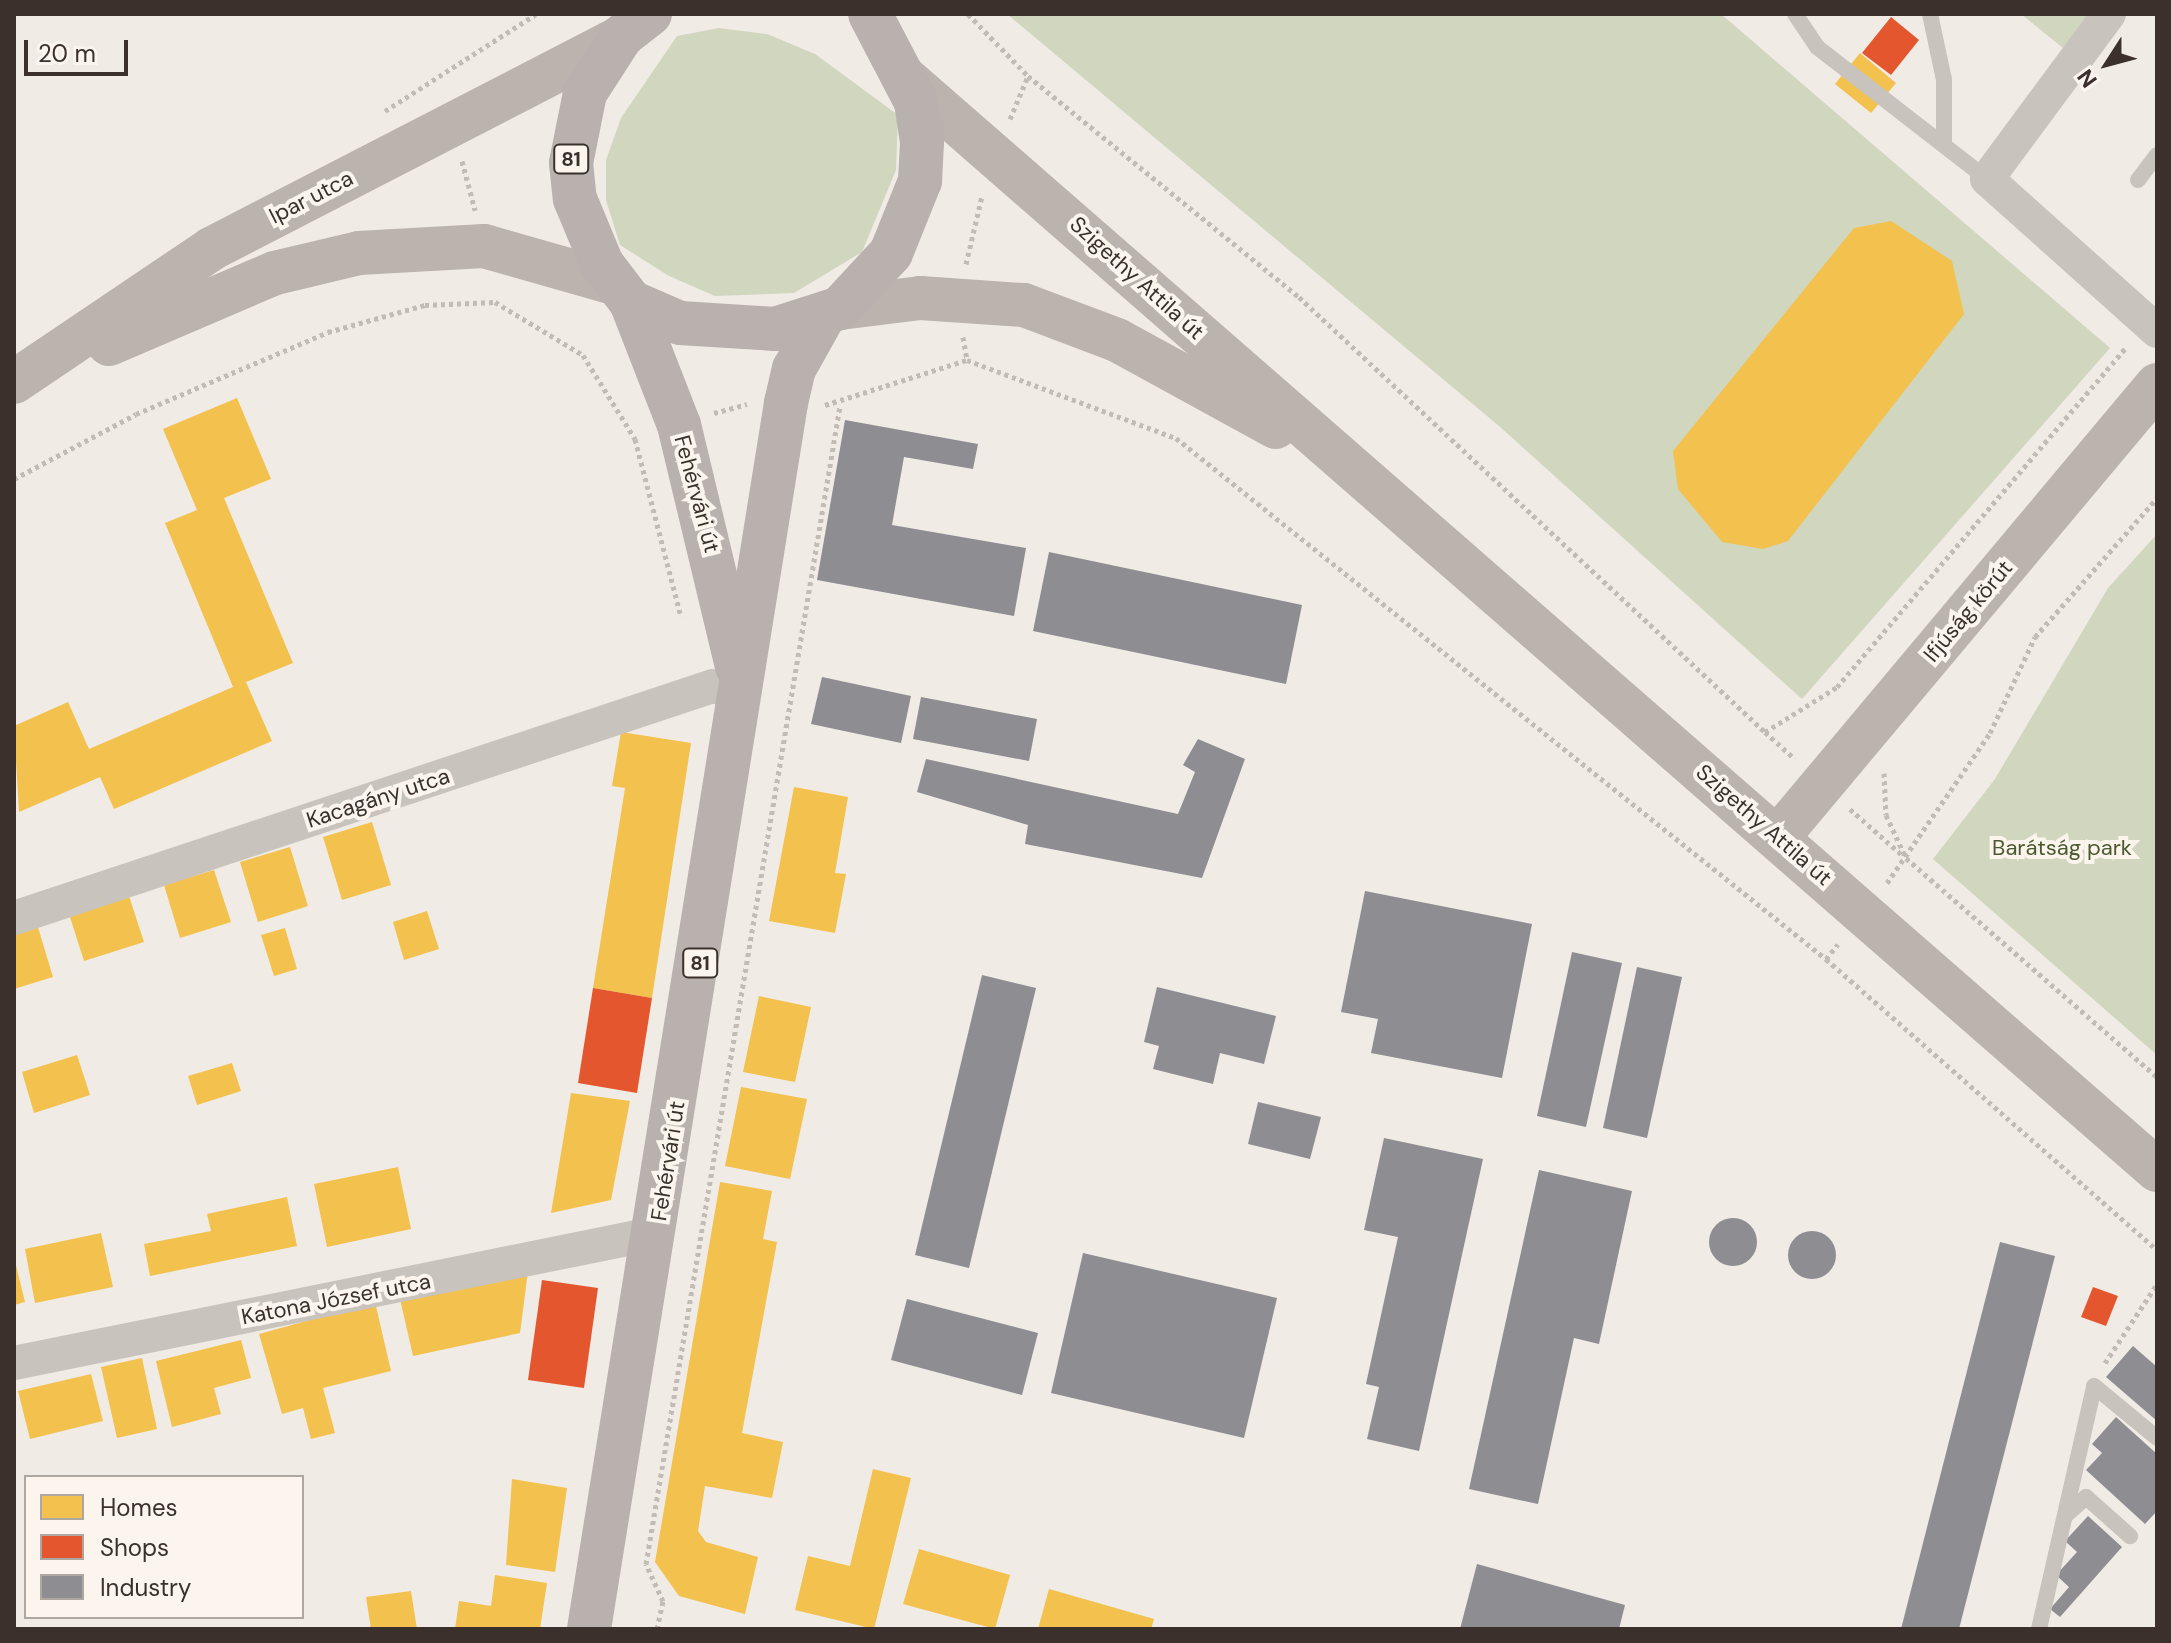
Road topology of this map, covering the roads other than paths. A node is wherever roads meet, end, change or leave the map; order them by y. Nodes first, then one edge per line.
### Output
1 (841, 14) edge
2 (1795, 14) edge
3 (1930, 14) edge
4 (2109, 14) edge
5 (636, 25) edge
6 (886, 46) edge
7 (1944, 142) junction
8 (2157, 155) edge
9 (1987, 179) junction
10 (2138, 180) dead end
11 (624, 293) junction
12 (831, 313) junction
13 (2152, 326) edge
14 (14, 382) edge
15 (2157, 385) edge
16 (14, 391) edge
17 (1367, 483) junction
18 (742, 693) junction
19 (1778, 837) junction
20 (14, 918) edge
21 (2157, 1170) edge
22 (657, 1233) junction
23 (14, 1363) edge
24 (2157, 1438) edge
25 (2061, 1524) junction
26 (2130, 1536) dead end
27 (589, 1629) edge
28 (2039, 1629) edge

1 - 6 main road
2 - 7 lane
3 - 7 lane
4 - 9 street
5 - 11 main road, Fehérvári út / 81
5 - 14 street, Ipar utca
6 - 12 main road, Fehérvári út / 81
6 - 17 street, Szigethy Attila út
7 - 9 lane
8 - 10 lane
9 - 13 street
11 - 12 main road
11 - 16 street
11 - 18 main road, Fehérvári út / 81
12 - 17 street, Szigethy Attila út
12 - 18 main road, Fehérvári út / 81
15 - 19 street, Ifjúság körút
17 - 19 street, Szigethy Attila út
18 - 20 street, Kacagány utca
18 - 22 main road, Fehérvári út / 81
19 - 21 street, Szigethy Attila út
22 - 23 street, Katona József utca
22 - 27 main road, Fehérvári út / 81
24 - 25 lane
25 - 26 lane
25 - 28 lane

